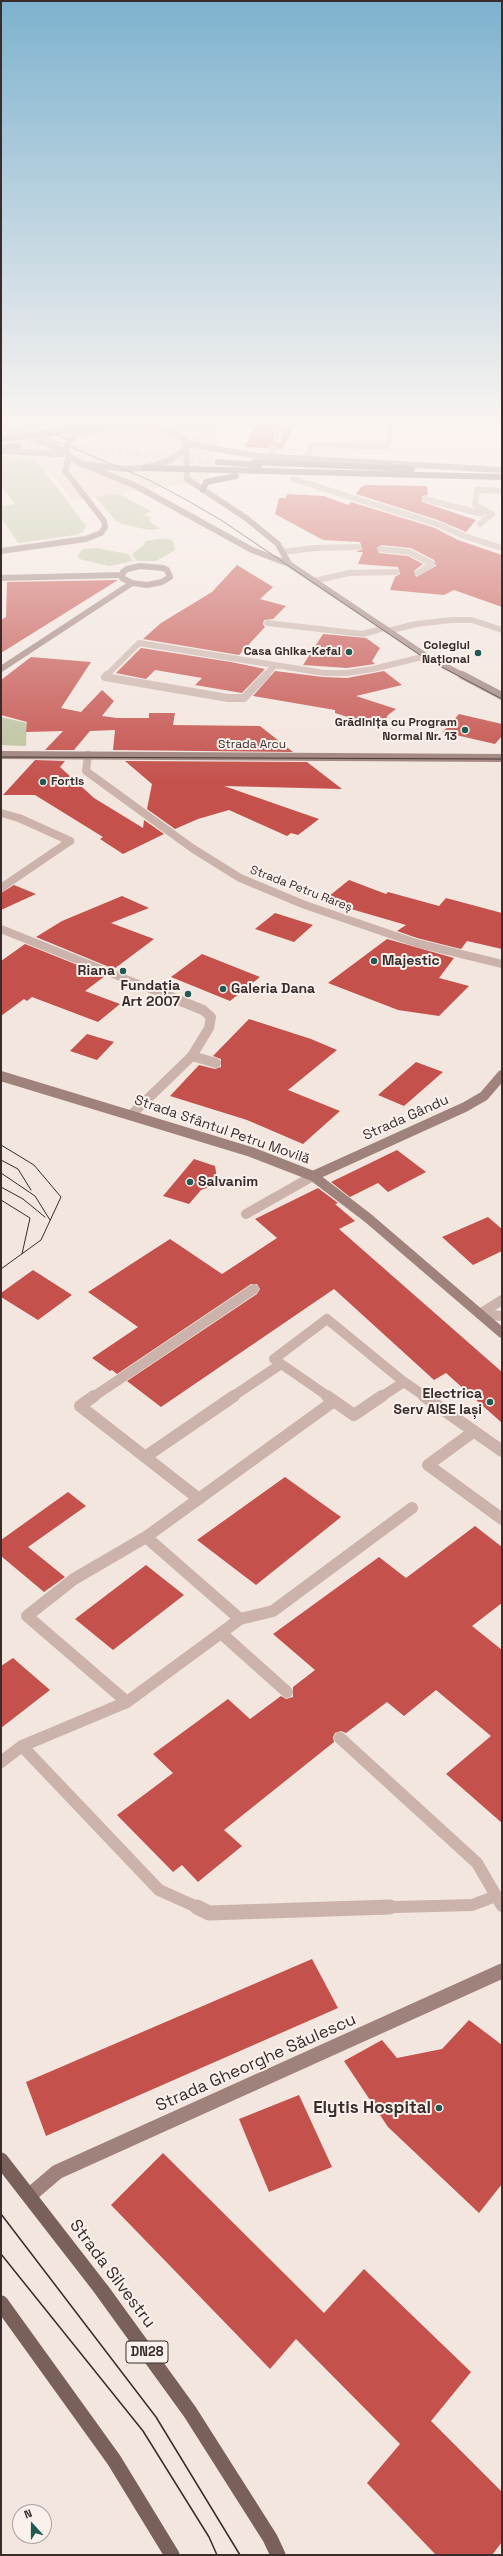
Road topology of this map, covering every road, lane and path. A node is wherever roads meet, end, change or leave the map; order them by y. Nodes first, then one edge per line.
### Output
1 (61, 543) edge
2 (240, 543) edge
3 (277, 543) edge
4 (487, 543) edge
5 (358, 547) dead end
6 (502, 548) edge
7 (382, 549) dead end
8 (1, 551) edge
9 (282, 552) junction
10 (289, 564) junction
11 (396, 572) dead end
12 (418, 572) dead end
13 (122, 575) junction
14 (1, 578) edge
15 (314, 581) junction
16 (132, 583) junction
17 (267, 623) dead end
18 (386, 630) junction
19 (502, 630) edge
20 (426, 656) junction
21 (274, 666) junction
22 (1, 669) edge
23 (502, 696) edge
24 (1, 755) edge
25 (88, 755) junction
26 (502, 758) edge
27 (1, 813) edge
28 (1, 888) edge
29 (1, 929) edge
30 (502, 964) edge
31 (192, 1056) junction
32 (216, 1063) dead end
33 (502, 1075) edge
34 (1, 1076) edge
35 (132, 1114) junction
36 (313, 1176) junction
37 (246, 1214) dead end
38 (254, 1289) dead end
39 (502, 1300) edge
40 (480, 1314) junction
41 (502, 1316) edge
42 (502, 1333) edge
43 (281, 1364) junction
44 (404, 1382) junction
45 (334, 1401) junction
46 (473, 1432) junction
47 (502, 1451) edge
48 (144, 1456) junction
49 (199, 1499) junction
50 (412, 1508) dead end
51 (502, 1519) edge
52 (146, 1536) junction
53 (240, 1619) junction
54 (221, 1633) junction
55 (287, 1692) dead end
56 (127, 1702) junction
57 (340, 1738) dead end
58 (22, 1746) junction
59 (1, 1762) edge
60 (499, 1901) edge
61 (502, 1971) edge
62 (1, 2160) edge
63 (30, 2195) junction
64 (1, 2303) edge
65 (172, 2555) edge
66 (278, 2555) edge

1 - 8 main road
2 - 10 main road
3 - 9 main road
4 - 6 street
5 - 9 street
7 - 12 street
9 - 10 main road
10 - 15 main road
11 - 15 street
13 - 14 main road
13 - 16 main road
13 - 16 main road
15 - 18 main road
16 - 22 main road
17 - 18 street
18 - 19 street
18 - 20 main road
20 - 21 street
20 - 23 main road
21 - 21 street
24 - 25 main road, Strada Arcu
25 - 26 main road, Strada Arcu
25 - 30 street, Strada Petru Rareș
27 - 28 street
29 - 31 street
31 - 32 street
31 - 35 street
33 - 36 main road, Strada Gându
34 - 35 main road, Strada Sfântul Petru Movilă
35 - 36 main road, Strada Sfântul Petru Movilă
36 - 37 street
36 - 40 main road, Strada Sfântul Petru Movilă
38 - 48 street
39 - 40 street
40 - 41 street
40 - 42 main road, Strada Sfântul Petru Movilă
43 - 44 street
43 - 45 street
43 - 48 street
44 - 45 street
44 - 46 street
45 - 49 street
46 - 47 street
46 - 51 street
48 - 49 street
49 - 52 street
50 - 53 street
52 - 53 street
52 - 56 street
53 - 54 street
54 - 55 street
54 - 56 street
56 - 58 street
57 - 60 street
58 - 59 street
58 - 60 street
61 - 63 main road, Strada Gheorghe Săulescu
62 - 63 main road, Strada Silvestru / DN28
63 - 66 main road, Strada Silvestru / DN28
64 - 65 main road

